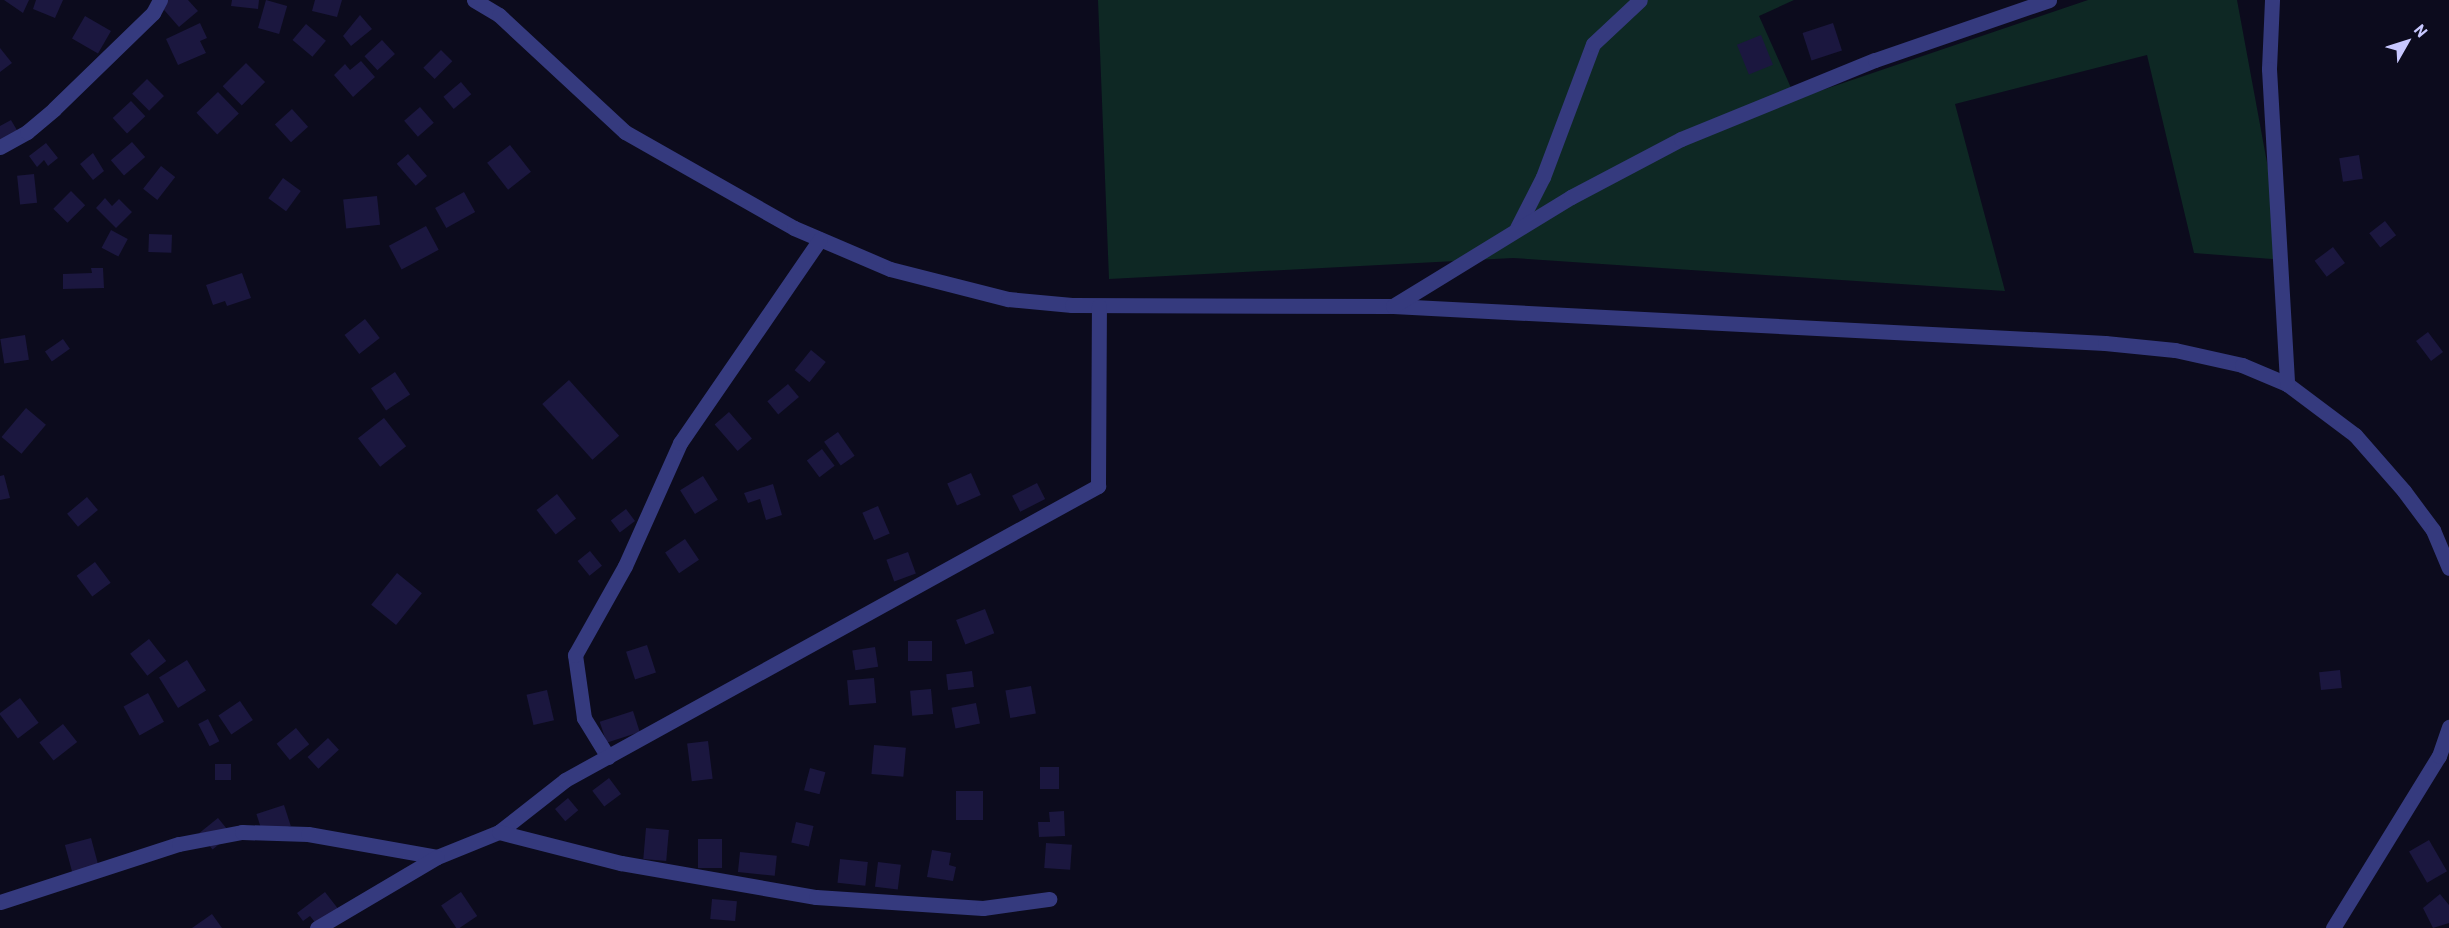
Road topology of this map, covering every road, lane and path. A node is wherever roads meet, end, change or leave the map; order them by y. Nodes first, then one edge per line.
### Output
1 (160, 0) edge
2 (474, 0) edge
3 (1640, 0) edge
4 (2049, 0) edge
5 (2272, 0) edge
6 (0, 147) edge
7 (1517, 229) junction
8 (820, 239) junction
9 (1099, 306) junction
10 (1393, 306) junction
11 (2288, 384) junction
12 (2449, 568) edge
13 (2449, 727) edge
14 (608, 757) junction
15 (499, 832) junction
16 (437, 857) junction
17 (1049, 899) dead end
18 (0, 902) edge
19 (317, 928) edge
20 (2332, 928) edge

1 - 6 street
2 - 8 street
3 - 7 street
4 - 7 street
5 - 11 street
7 - 10 street
8 - 9 street
8 - 14 street
9 - 10 street
9 - 14 street
10 - 11 street
11 - 12 street
13 - 20 street
14 - 15 street
15 - 16 street
15 - 17 street
16 - 18 street
16 - 19 street

